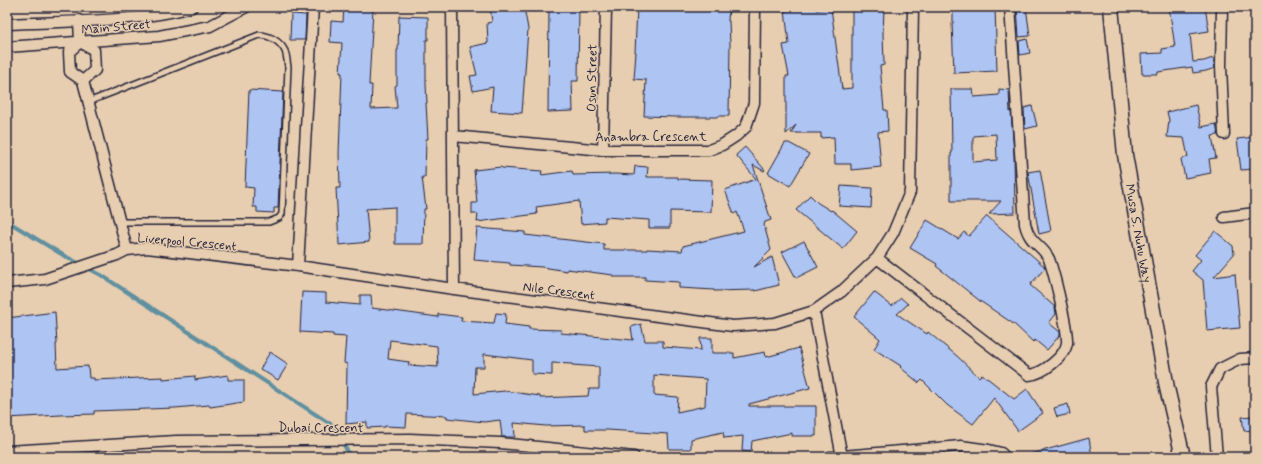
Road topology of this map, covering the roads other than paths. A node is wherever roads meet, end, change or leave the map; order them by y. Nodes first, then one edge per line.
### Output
1 (192, 7) edge
2 (246, 7) edge
3 (313, 7) edge
4 (452, 7) edge
5 (606, 7) edge
6 (756, 7) edge
7 (913, 7) edge
8 (1010, 7) edge
9 (1111, 7) edge
10 (1222, 7) edge
11 (79, 20) junction
12 (7, 24) edge
13 (80, 42) junction
14 (7, 47) edge
15 (83, 81) junction
16 (88, 102) junction
17 (1224, 134) dead end
18 (453, 136) junction
19 (603, 150) junction
20 (1255, 213) edge
21 (1224, 217) dead end
22 (120, 222) junction
23 (127, 250) junction
24 (877, 258) junction
25 (298, 266) junction
26 (7, 283) edge
27 (454, 289) junction
28 (814, 311) junction
29 (1255, 358) edge
30 (7, 451) edge
31 (74, 452) edge
32 (634, 457) edge
33 (830, 457) edge
34 (842, 457) edge
35 (1005, 457) edge
36 (1182, 457) edge
37 (1217, 457) edge

1 - 11 street, Main Street
2 - 13 street, Main Street
3 - 25 street
4 - 18 street
5 - 19 street, Osun Street
6 - 19 street, Anambra Crescent
7 - 24 street, Nile Crescent
8 - 24 street
9 - 36 street, Musa S. Nuhu Way
10 - 17 street
11 - 12 street, Main Street
11 - 13 street
13 - 14 street, Main Street
13 - 15 street
13 - 15 street
15 - 16 street
16 - 22 street
16 - 22 lane
18 - 19 street, Anambra Crescent
18 - 27 street
20 - 21 street
22 - 23 street
23 - 25 street, Liverpool Crescent
23 - 26 street, Liverpool Crescent
24 - 28 street, Nile Crescent
25 - 27 street, Nile Crescent
27 - 28 street, Nile Crescent
28 - 34 street
29 - 37 street
30 - 31 street, Dubai Crescent
31 - 32 street, Dubai Crescent
33 - 34 street
34 - 35 street

